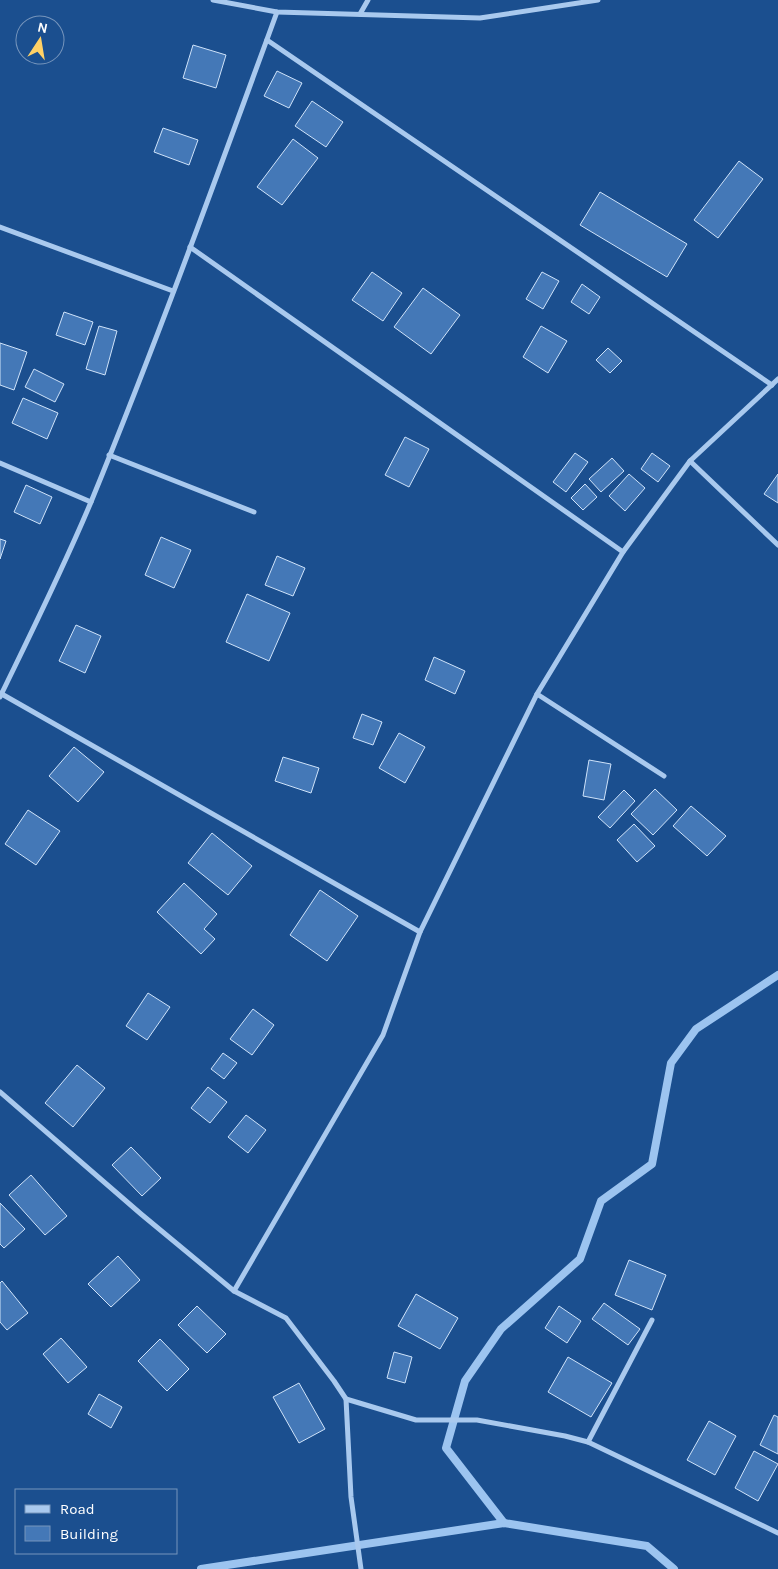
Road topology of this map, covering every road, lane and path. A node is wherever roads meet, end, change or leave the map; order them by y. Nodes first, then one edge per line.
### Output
1 (213, 0) edge
2 (368, 0) edge
3 (598, 0) edge
4 (277, 12) junction
5 (360, 14) junction
6 (267, 40) junction
7 (0, 227) edge
8 (190, 247) junction
9 (173, 291) junction
10 (778, 379) edge
11 (772, 385) junction
12 (109, 455) junction
13 (690, 461) junction
14 (0, 463) edge
15 (90, 502) junction
16 (254, 512) dead end
17 (778, 545) edge
18 (623, 552) junction
19 (537, 694) junction
20 (1, 695) edge
21 (664, 776) dead end
22 (420, 932) junction
23 (0, 1092) edge
24 (234, 1291) junction
25 (652, 1320) dead end
26 (346, 1399) junction
27 (588, 1442) junction
28 (778, 1533) edge
29 (361, 1569) edge

1 - 4 street
2 - 5 street
3 - 5 street
4 - 5 street
4 - 6 street
6 - 8 street
6 - 11 street
7 - 9 street
8 - 9 street
8 - 18 street
9 - 12 street
10 - 11 street
11 - 13 street
12 - 15 street
12 - 16 street
13 - 17 street
13 - 18 street
14 - 15 street
15 - 20 street
18 - 19 street
19 - 21 street
19 - 22 street
20 - 22 street
22 - 24 street
23 - 24 street
24 - 26 street
25 - 27 street
26 - 27 street
26 - 29 street
27 - 28 street

